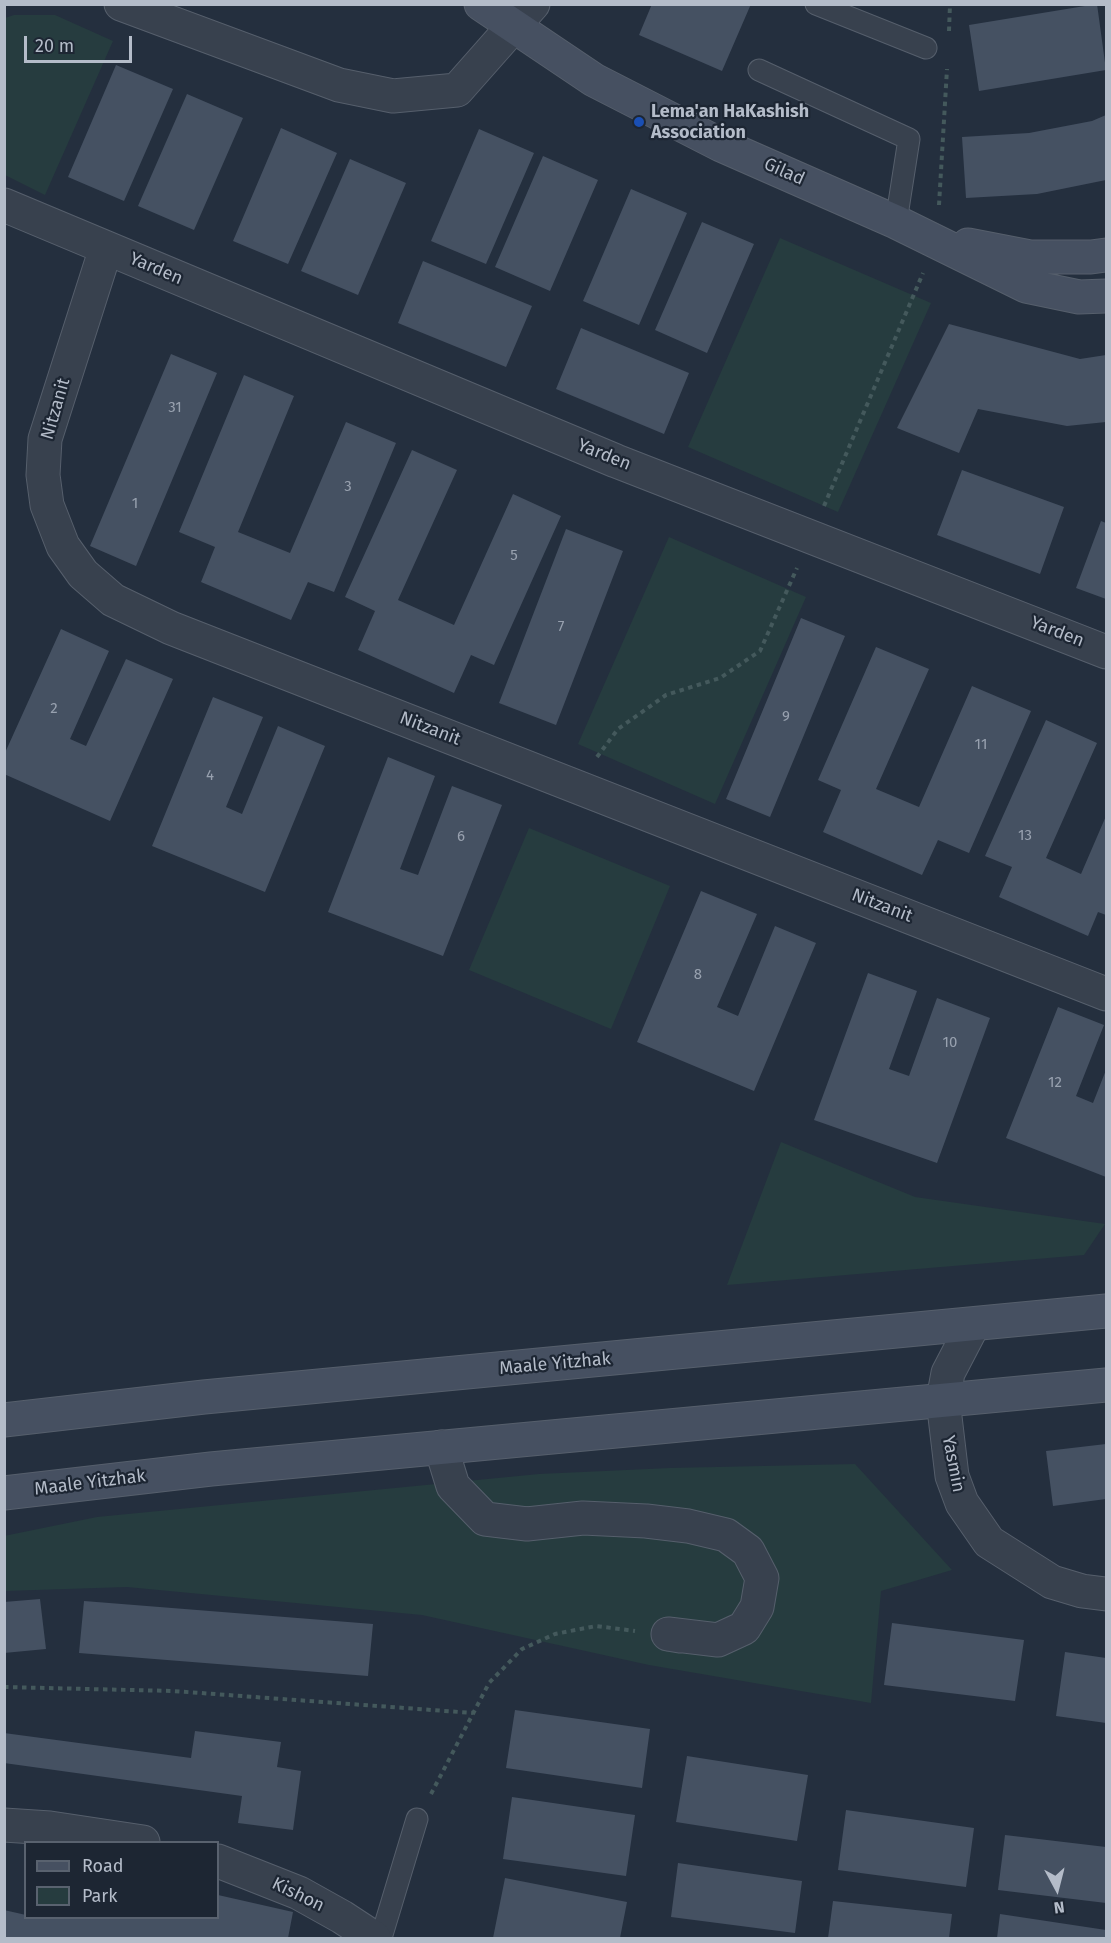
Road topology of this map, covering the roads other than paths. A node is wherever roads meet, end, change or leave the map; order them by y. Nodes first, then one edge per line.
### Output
1 (121, 4) edge
2 (482, 4) edge
3 (816, 4) edge
4 (523, 15) edge
5 (926, 48) dead end
6 (759, 70) dead end
7 (4, 205) edge
8 (896, 222) junction
9 (936, 242) junction
10 (106, 248) junction
11 (1107, 255) edge
12 (1107, 296) edge
13 (1107, 652) edge
14 (1107, 994) edge
15 (1107, 1311) edge
16 (973, 1324) junction
17 (1107, 1385) edge
18 (943, 1400) junction
19 (4, 1420) edge
20 (441, 1447) junction
21 (4, 1493) edge
22 (1107, 1594) edge
23 (674, 1635) road end
24 (417, 1819) road end
25 (4, 1826) edge
26 (136, 1841) edge
27 (219, 1861) edge
28 (374, 1938) edge
29 (381, 1938) edge

1 - 4 street
2 - 4 main road, Gilad
3 - 5 lane
4 - 8 main road, Gilad
6 - 8 lane
7 - 10 street, Yarden
8 - 9 main road, Gilad
9 - 11 main road, Gilad
9 - 12 main road, Gilad
10 - 13 street, Yarden
10 - 14 street, Nitzanit
15 - 16 main road, Maale Yitzhak
16 - 18 street, Yasmin
16 - 19 main road, Maale Yitzhak
17 - 18 main road, Maale Yitzhak
18 - 20 main road, Maale Yitzhak
18 - 22 street, Yasmin
20 - 21 main road, Maale Yitzhak
20 - 23 street
24 - 29 lane
25 - 26 street
27 - 28 street, Kishon

